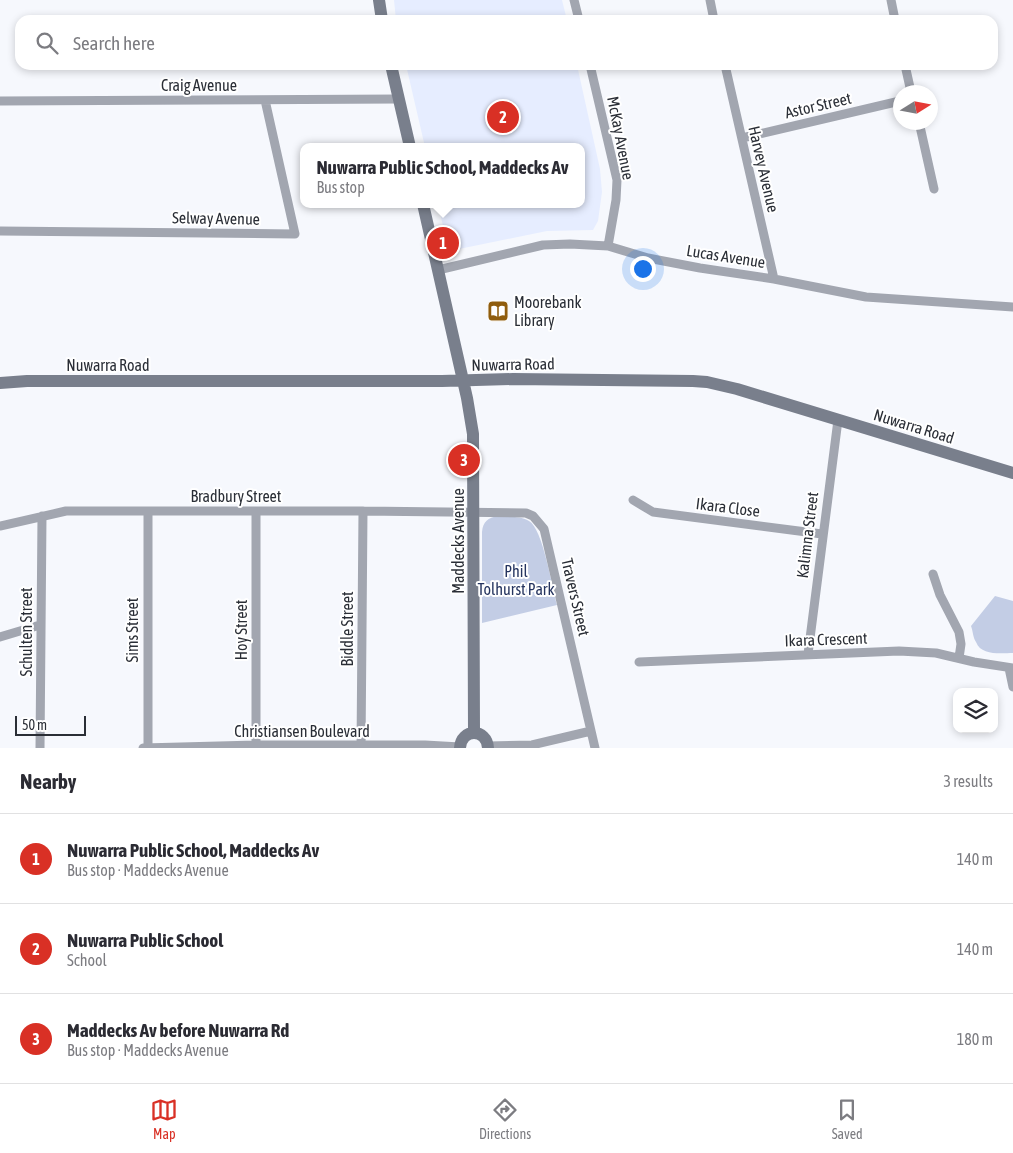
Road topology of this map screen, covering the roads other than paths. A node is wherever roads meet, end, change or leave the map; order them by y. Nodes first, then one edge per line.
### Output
1 (379, 0) edge
2 (574, 0) edge
3 (710, 0) edge
4 (891, 0) edge
5 (381, 15) edge
6 (578, 15) edge
7 (713, 15) edge
8 (894, 15) edge
9 (392, 70) edge
10 (591, 70) edge
11 (726, 70) edge
12 (906, 70) edge
13 (909, 85) edge
14 (399, 99) junction
15 (265, 100) junction
16 (0, 101) edge
17 (893, 103) edge
18 (921, 130) edge
19 (742, 138) junction
20 (409, 143) edge
21 (934, 189) dead end
22 (424, 208) edge
23 (0, 231) edge
24 (608, 246) junction
25 (438, 270) junction
26 (774, 279) junction
27 (1013, 307) edge
28 (463, 380) junction
29 (0, 384) edge
30 (838, 420) junction
31 (1013, 472) edge
32 (633, 500) dead end
33 (148, 511) junction
34 (256, 511) junction
35 (363, 511) junction
36 (474, 511) junction
37 (42, 516) junction
38 (0, 526) edge
39 (822, 534) junction
40 (934, 574) dead end
41 (40, 625) junction
42 (0, 637) edge
43 (808, 654) junction
44 (959, 658) junction
45 (639, 662) dead end
46 (1011, 668) edge
47 (1013, 687) edge
48 (591, 731) junction
49 (474, 732) junction
50 (256, 746) edge
51 (361, 747) edge
52 (460, 747) edge
53 (488, 747) edge
54 (40, 748) edge
55 (146, 748) edge
56 (595, 748) edge

1 - 5 main road
2 - 6 street
3 - 7 street
4 - 8 street
9 - 14 main road
10 - 24 street, McKay Avenue
11 - 19 street, Harvey Avenue
12 - 13 street
14 - 15 street, Craig Avenue
14 - 20 main road
15 - 16 street, Craig Avenue
15 - 23 street, Selway Avenue
17 - 19 street, Astor Street
18 - 21 street
19 - 26 street, Harvey Avenue
22 - 25 main road, Maddecks Avenue
24 - 25 street, Lucas Avenue
24 - 26 street, Lucas Avenue
25 - 28 main road, Maddecks Avenue
26 - 27 street, Lucas Avenue
28 - 29 main road, Nuwarra Road
28 - 30 main road, Nuwarra Road
28 - 36 main road, Maddecks Avenue
30 - 31 main road, Nuwarra Road
30 - 39 street, Kalimna Street
32 - 39 street, Ikara Close
33 - 34 street, Bradbury Street
33 - 37 street, Bradbury Street
33 - 55 street, Sims Street
34 - 35 street, Bradbury Street
34 - 50 street, Hoy Street
35 - 36 street, Bradbury Street
35 - 51 street, Biddle Street
36 - 48 street, Travers Street
36 - 49 main road, Maddecks Avenue
37 - 38 street, Bradbury Street
37 - 41 street, Schulten Street
39 - 43 street, Kalimna Street
40 - 44 street
41 - 42 street
41 - 54 street, Schulten Street
43 - 44 street, Ikara Crescent
43 - 45 street, Ikara Crescent
44 - 46 street, Ikara Crescent
46 - 47 street
48 - 53 street
48 - 56 street, Travers Street
49 - 52 main road
49 - 53 main road
50 - 51 street, Christiansen Boulevard
50 - 55 street, Christiansen Boulevard
51 - 52 street, Christiansen Boulevard

